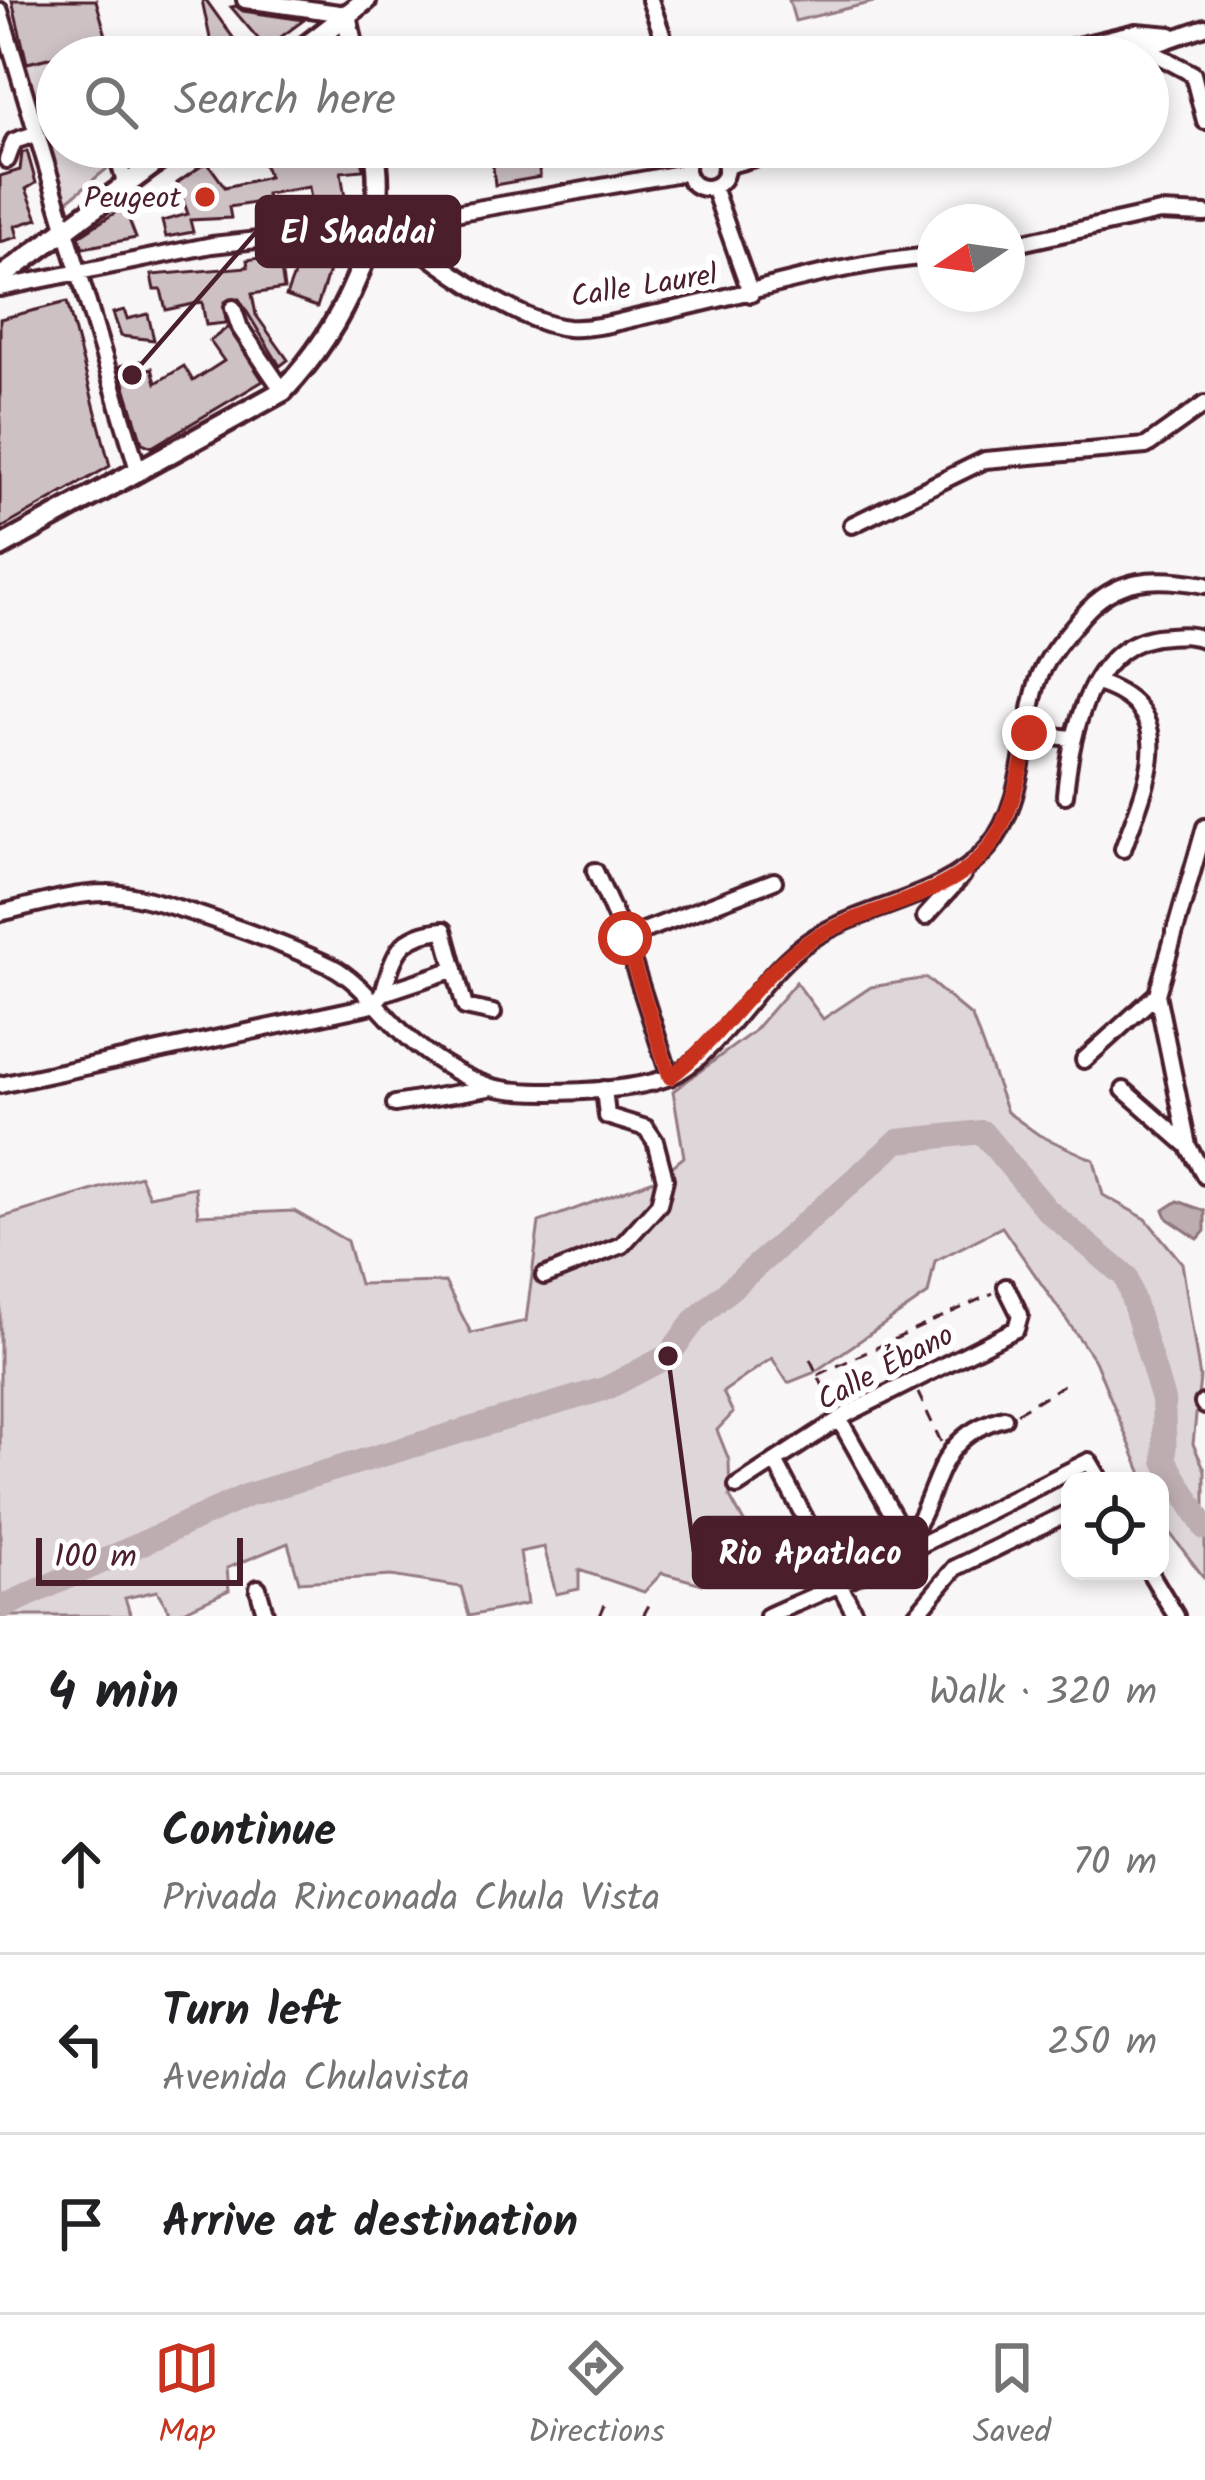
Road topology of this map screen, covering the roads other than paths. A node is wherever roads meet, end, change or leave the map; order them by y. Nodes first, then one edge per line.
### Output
1 (244, 0) edge
2 (366, 0) edge
3 (650, 0) edge
4 (0, 11) edge
5 (346, 14) junction
6 (1205, 27) edge
7 (1136, 32) junction
8 (1171, 35) joint
9 (318, 36) edge
10 (351, 36) edge
11 (663, 36) edge
12 (1119, 36) edge
13 (1139, 36) edge
14 (1169, 61) edge
15 (1205, 121) edge
16 (35, 134) junction
17 (36, 137) edge
18 (7, 160) dead end
19 (45, 168) edge
20 (121, 168) edge
21 (150, 168) edge
22 (377, 168) edge
23 (686, 168) edge
24 (726, 168) edge
25 (686, 172) junction
26 (126, 187) junction
27 (713, 188) junction
28 (1205, 214) edge
29 (381, 226) junction
30 (64, 235) junction
31 (1025, 242) edge
32 (917, 257) edge
33 (76, 273) junction
34 (0, 278) edge
35 (0, 288) edge
36 (751, 294) junction
37 (233, 308) dead end
38 (283, 391) junction
39 (1205, 404) edge
40 (139, 473) junction
41 (852, 524) dead end
42 (0, 547) edge
43 (1205, 585) edge
44 (1205, 640) edge
45 (1097, 683) junction
46 (1029, 733) junction
47 (1070, 738) junction
48 (1065, 795) dead end
49 (1205, 827) edge
50 (1123, 849) dead end
51 (595, 871) dead end
52 (966, 872) junction
53 (774, 880) dead end
54 (0, 913) edge
55 (925, 917) dead end
56 (625, 938) junction
57 (455, 969) junction
58 (1156, 994) junction
59 (378, 999) junction
60 (493, 1012) dead end
61 (1084, 1060) dead end
62 (670, 1077) junction
63 (0, 1084) edge
64 (493, 1087) junction
65 (604, 1089) junction
66 (1124, 1090) dead end
67 (395, 1104) dead end
68 (1188, 1146) junction
69 (1201, 1159) edge
70 (1205, 1176) edge
71 (544, 1276) dead end
72 (1006, 1287) road end
73 (1004, 1418) road end
74 (839, 1419) junction
75 (775, 1461) junction
76 (1067, 1472) edge
77 (1096, 1472) edge
78 (1061, 1475) edge
79 (737, 1486) dead end
80 (1061, 1516) edge
81 (908, 1537) junction
82 (1154, 1580) edge
83 (838, 1583) junction
84 (258, 1588) dead end
85 (266, 1616) edge
86 (768, 1616) edge
87 (856, 1616) edge
88 (915, 1616) edge
89 (1176, 1616) edge

1 - 5 street
2 - 5 main road
3 - 11 street
4 - 16 street
5 - 9 main road
5 - 10 main road
6 - 8 street
7 - 8 street
7 - 12 street
7 - 13 street
14 - 15 street
16 - 17 street
16 - 18 street
19 - 30 street
20 - 26 street
21 - 26 main road
22 - 29 main road
23 - 25 street
24 - 27 street
25 - 27 street
25 - 29 street
26 - 30 main road
27 - 36 street
28 - 31 street
29 - 33 street
29 - 36 street, Calle Laurel
29 - 38 main road
30 - 33 street
30 - 34 main road
32 - 36 street, Calle Laurel
33 - 35 street
33 - 40 street
37 - 38 street
38 - 40 main road
39 - 41 street
40 - 42 main road
43 - 46 street
44 - 45 street
45 - 47 street
45 - 50 street
46 - 47 street
46 - 52 street
47 - 48 street
49 - 58 street
51 - 56 street
52 - 55 street
52 - 62 street
53 - 56 street
54 - 59 street
56 - 62 street
57 - 59 street
57 - 59 street
57 - 60 street
58 - 61 street
58 - 68 street
59 - 63 street
59 - 64 street
62 - 65 street
64 - 65 street
64 - 67 street
65 - 71 street
66 - 68 street
68 - 69 street
69 - 70 street
72 - 74 street, Calle Ébano
73 - 81 street
74 - 75 street, Calle Ébano
74 - 81 street
75 - 79 street, Calle Ébano
75 - 83 street
76 - 77 street
78 - 81 street
80 - 88 street
81 - 83 street
82 - 89 street
83 - 86 street
83 - 87 street
84 - 85 street

